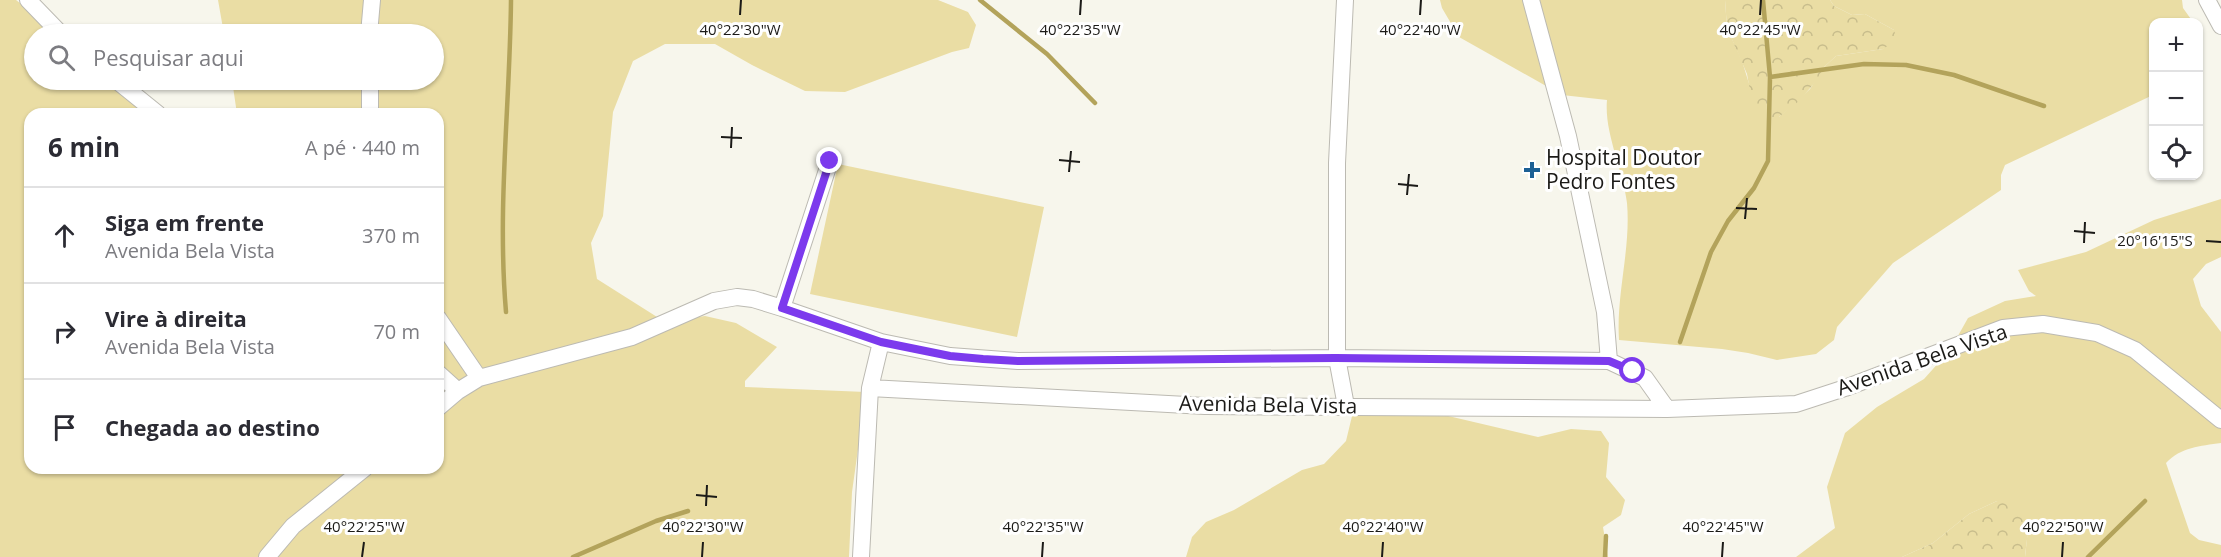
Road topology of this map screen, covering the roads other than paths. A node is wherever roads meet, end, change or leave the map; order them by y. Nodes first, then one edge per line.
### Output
1 (28, 0) edge
2 (372, 0) edge
3 (1346, 0) edge
4 (1531, 0) edge
5 (2207, 0) edge
6 (51, 24) edge
7 (370, 24) edge
8 (2221, 26) edge
9 (128, 90) edge
10 (370, 90) edge
11 (151, 108) edge
12 (370, 108) edge
13 (830, 161) dead end
14 (782, 308) junction
15 (444, 327) edge
16 (881, 342) junction
17 (1336, 358) junction
18 (1609, 361) junction
19 (479, 378) junction
20 (444, 379) edge
21 (870, 388) junction
22 (458, 392) junction
23 (444, 403) edge
24 (1346, 406) junction
25 (1667, 409) junction
26 (2221, 420) edge
27 (358, 474) edge
28 (267, 557) edge
29 (861, 557) edge

1 - 6 street
2 - 7 street
3 - 17 street
4 - 18 street
5 - 8 street
9 - 11 street
10 - 12 street
13 - 14 street
14 - 16 street
14 - 19 street
15 - 19 street
16 - 17 street
16 - 21 street
17 - 18 street
17 - 24 street
18 - 25 street
19 - 22 street
20 - 22 street
21 - 24 street, Avenida Bela Vista
21 - 29 street
22 - 23 street
24 - 25 street, Avenida Bela Vista
25 - 26 street, Avenida Bela Vista
27 - 28 street

